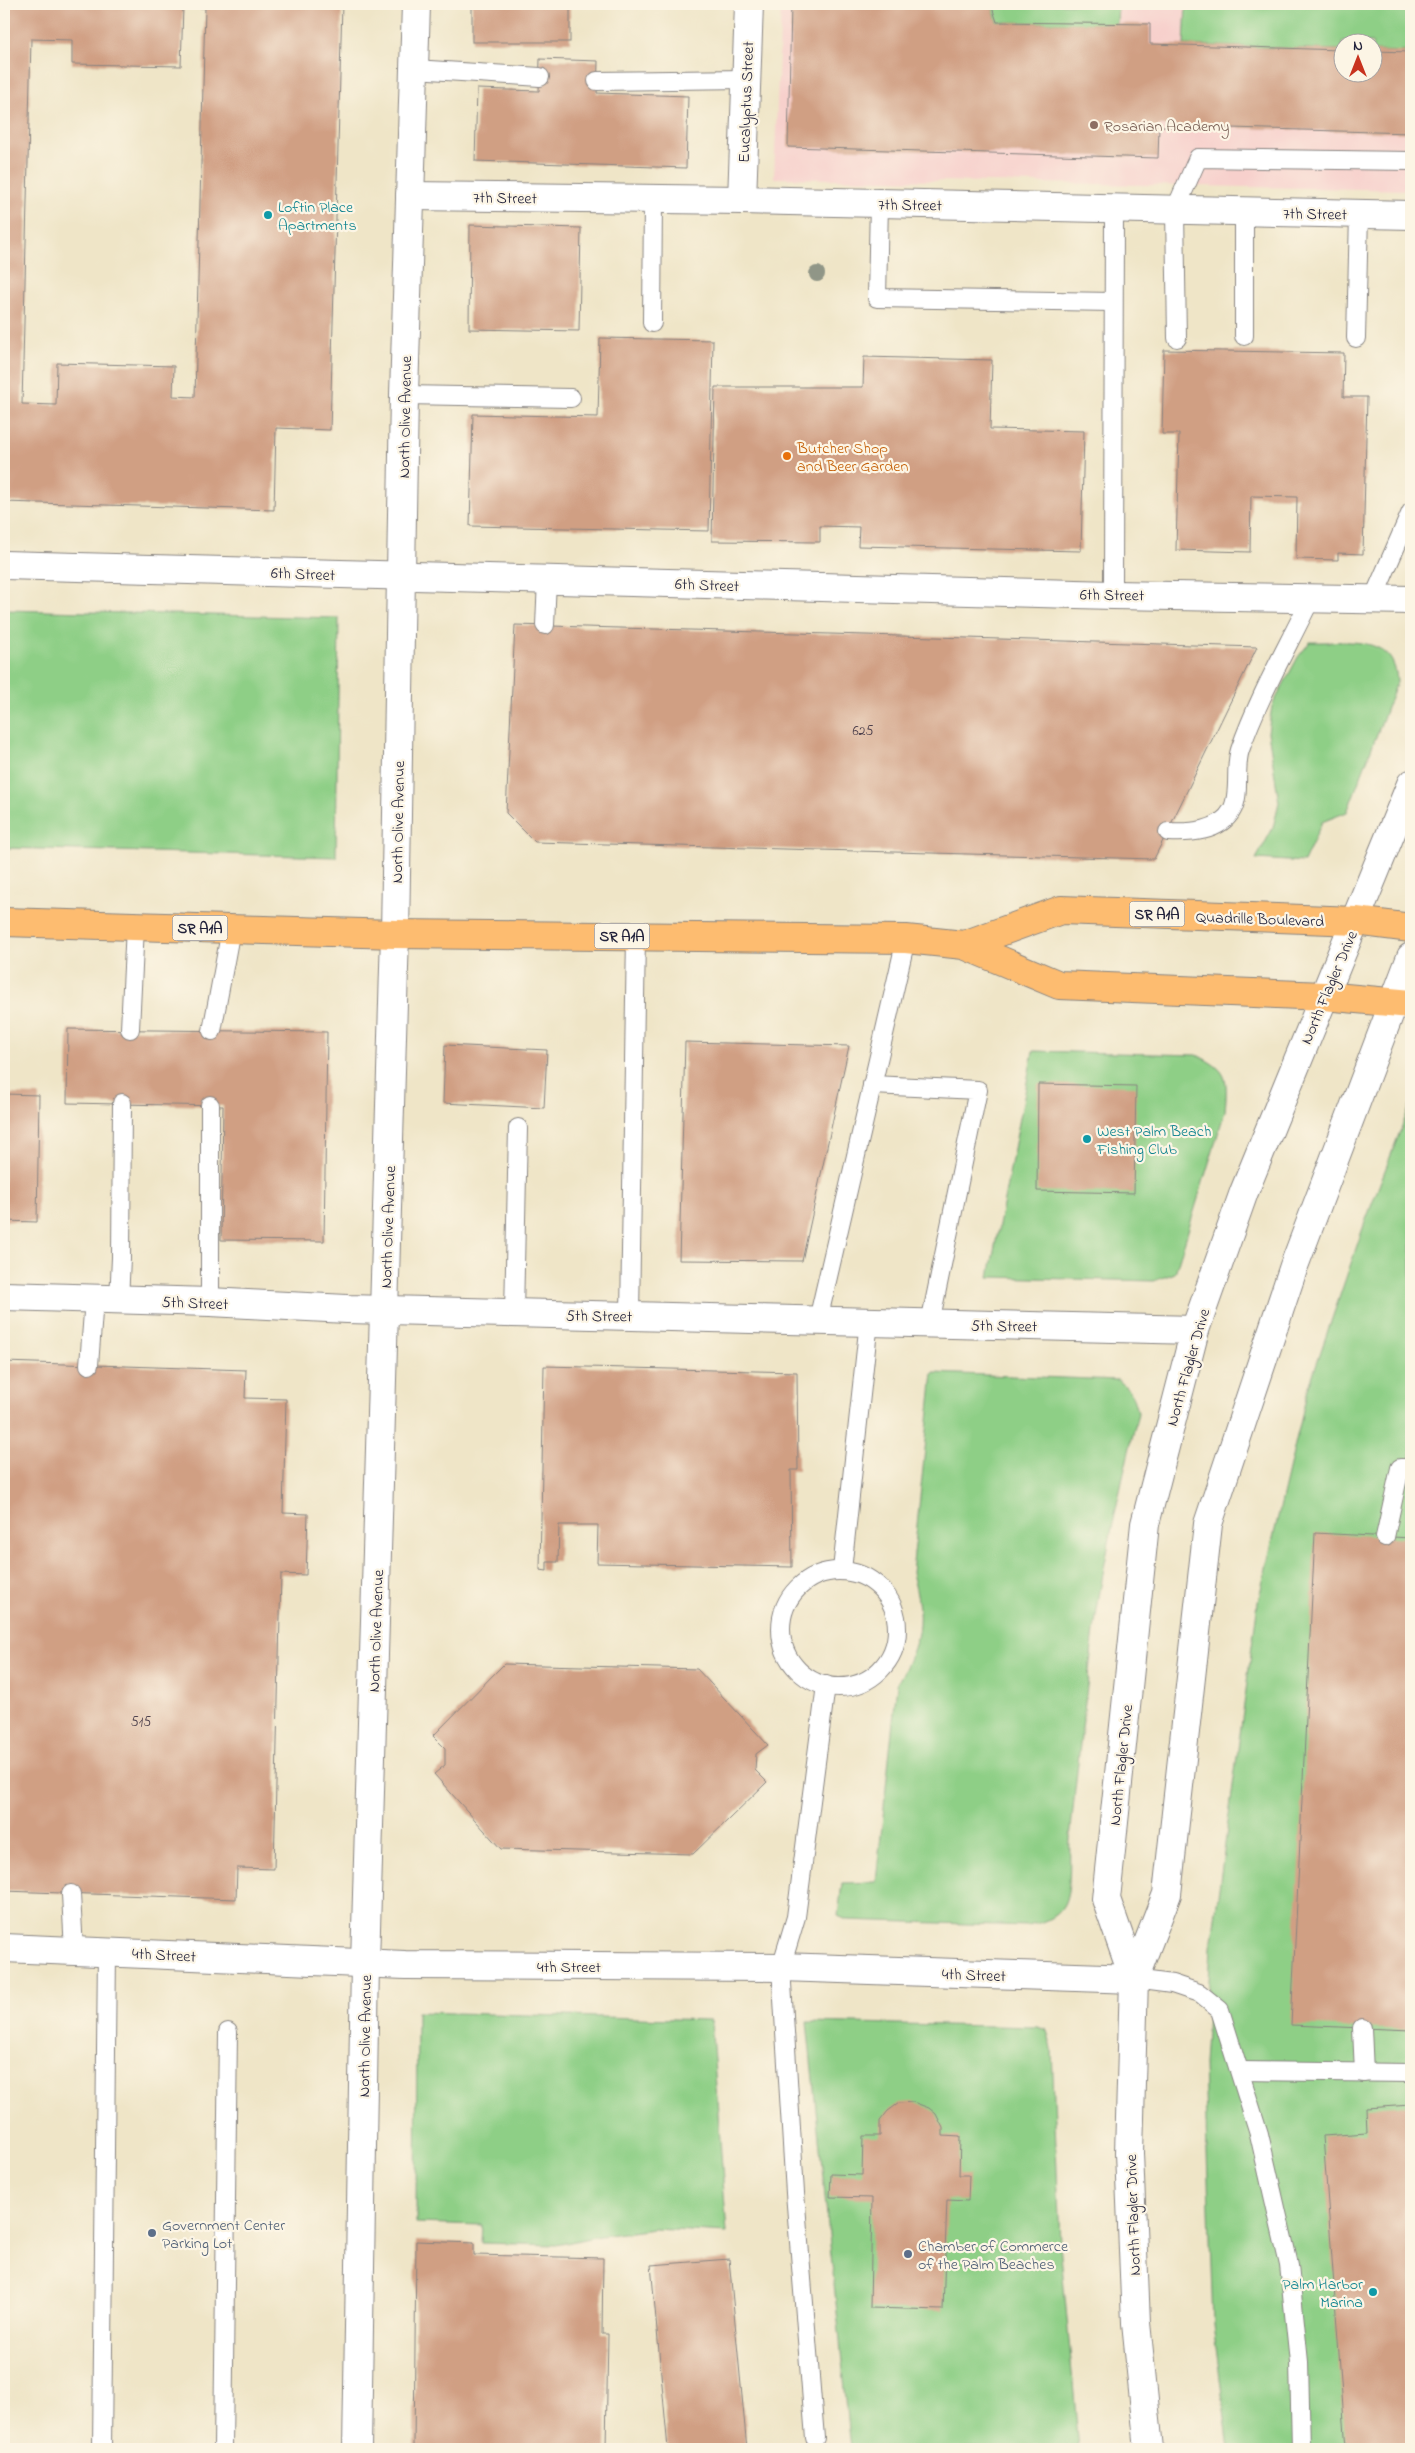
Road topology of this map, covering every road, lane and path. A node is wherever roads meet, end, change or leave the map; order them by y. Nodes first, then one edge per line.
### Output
1 (416, 4) edge
2 (749, 4) edge
3 (414, 69) junction
4 (540, 77) dead end
5 (746, 79) junction
6 (597, 81) dead end
7 (1411, 161) edge
8 (410, 196) junction
9 (653, 199) junction
10 (742, 200) junction
11 (879, 204) junction
12 (1114, 208) junction
13 (1176, 210) junction
14 (1244, 211) junction
15 (1359, 214) junction
16 (1411, 215) edge
17 (1113, 302) junction
18 (652, 323) dead end
19 (1244, 336) dead end
20 (1177, 338) dead end
21 (1356, 338) dead end
22 (404, 396) junction
23 (571, 398) dead end
24 (1411, 512) edge
25 (4, 565) edge
26 (401, 575) junction
27 (547, 580) junction
28 (1113, 595) junction
29 (1311, 598) junction
30 (1373, 599) junction
31 (1411, 600) edge
32 (545, 625) dead end
33 (1411, 784) edge
34 (1168, 832) dead end
35 (1356, 921) junction
36 (4, 922) edge
37 (135, 926) junction
38 (1411, 928) edge
39 (231, 929) junction
40 (396, 934) junction
41 (636, 936) junction
42 (906, 939) junction
43 (964, 945) junction
44 (1411, 957) edge
45 (1324, 996) junction
46 (1403, 1003) edge
47 (130, 1029) dead end
48 (212, 1031) dead end
49 (872, 1085) junction
50 (122, 1104) dead end
51 (210, 1105) dead end
52 (518, 1128) dead end
53 (4, 1296) edge
54 (106, 1299) junction
55 (210, 1302) junction
56 (384, 1310) junction
57 (514, 1313) junction
58 (630, 1316) junction
59 (818, 1320) junction
60 (869, 1321) junction
61 (930, 1323) junction
62 (1195, 1330) junction
63 (89, 1365) dead end
64 (1411, 1468) edge
65 (1385, 1537) dead end
66 (842, 1570) junction
67 (826, 1685) junction
68 (71, 1894) dead end
69 (4, 1948) edge
70 (74, 1951) junction
71 (107, 1951) junction
72 (365, 1964) junction
73 (781, 1967) junction
74 (1134, 1979) junction
75 (1362, 2028) dead end
76 (228, 2032) dead end
77 (1240, 2071) junction
78 (1364, 2073) junction
79 (1411, 2073) edge
80 (815, 2438) dead end
81 (102, 2449) edge
82 (223, 2449) edge
83 (356, 2449) edge
84 (1149, 2449) edge
85 (1301, 2449) edge

1 - 3 street, North Olive Avenue
2 - 5 street, Eucalyptus Street
3 - 4 lane
3 - 8 street, North Olive Avenue
5 - 6 lane
5 - 10 street, Eucalyptus Street
7 - 13 lane
8 - 9 street, 7th Street
8 - 22 street, North Olive Avenue
9 - 10 street, 7th Street
9 - 18 lane
10 - 11 street, 7th Street
11 - 12 street, 7th Street
11 - 17 lane
12 - 13 street, 7th Street
12 - 17 lane
13 - 14 street, 7th Street
13 - 20 lane
14 - 15 street, 7th Street
14 - 19 lane
15 - 16 street, 7th Street
15 - 21 lane
17 - 28 lane
22 - 23 lane
22 - 26 street, North Olive Avenue
24 - 30 lane
25 - 26 street, 6th Street
26 - 27 street, 6th Street
26 - 40 street, North Olive Avenue
27 - 28 street, 6th Street
27 - 32 lane
28 - 29 street, 6th Street
29 - 30 street, 6th Street
29 - 34 lane
30 - 31 street, 6th Street
33 - 35 street, North Flagler Drive
35 - 38 main road, Quadrille Boulevard / SR A1A
35 - 43 main road, Quadrille Boulevard / SR A1A
35 - 45 street, North Flagler Drive
36 - 37 main road, SR A1A
37 - 39 main road, SR A1A
37 - 47 lane
39 - 40 main road, SR A1A
39 - 48 lane
40 - 41 main road, SR A1A
40 - 56 street, North Olive Avenue
41 - 42 main road, SR A1A
41 - 58 lane
42 - 43 main road, SR A1A
42 - 49 lane
43 - 45 main road, SR A1A
44 - 46 street, North Flagler Drive
45 - 46 main road, SR A1A
45 - 62 street, North Flagler Drive
46 - 74 street, North Flagler Drive
49 - 59 lane
49 - 61 lane
50 - 54 lane
51 - 55 lane
52 - 57 lane
53 - 54 street, 5th Street
54 - 55 street, 5th Street
54 - 63 lane
55 - 56 street, 5th Street
56 - 57 street, 5th Street
56 - 72 street, North Olive Avenue
57 - 58 street, 5th Street
58 - 59 street, 5th Street
59 - 60 street, 5th Street
60 - 61 street, 5th Street
60 - 66 lane
61 - 62 street, 5th Street
62 - 74 street, North Flagler Drive
64 - 65 lane
66 - 67 lane
66 - 67 lane
67 - 73 lane
68 - 70 lane
69 - 70 street, 4th Street
70 - 71 street, 4th Street
71 - 72 street, 4th Street
71 - 81 lane
72 - 73 street, 4th Street
72 - 83 street, North Olive Avenue
73 - 74 street, 4th Street
73 - 80 lane
74 - 77 lane
74 - 84 street, North Flagler Drive
75 - 78 lane
76 - 82 lane
77 - 78 lane
77 - 85 lane
78 - 79 lane

